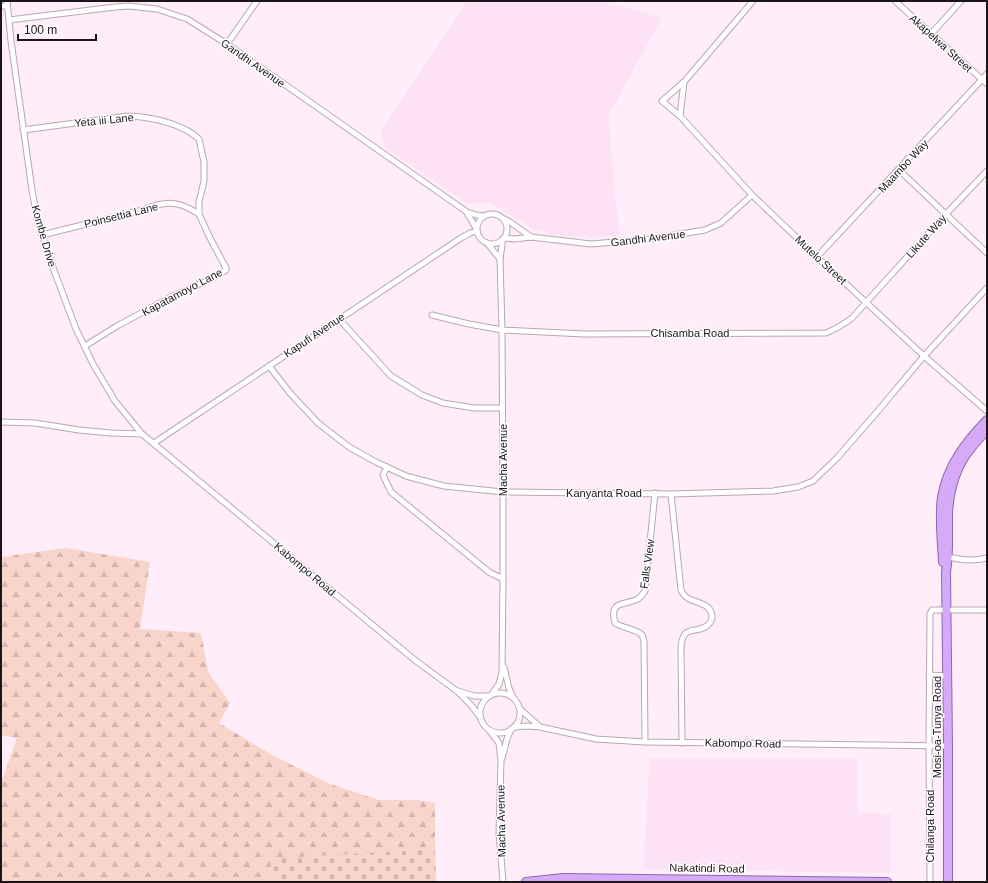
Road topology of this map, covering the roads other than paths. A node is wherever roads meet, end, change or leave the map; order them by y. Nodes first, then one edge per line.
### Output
1 (258, 1) edge
2 (754, 1) edge
3 (895, 1) edge
4 (961, 1) edge
5 (7, 3) edge
6 (1, 6) edge
7 (9, 20) junction
8 (931, 34) junction
9 (227, 44) junction
10 (987, 74) edge
11 (982, 80) junction
12 (684, 82) junction
13 (987, 84) edge
14 (680, 116) junction
15 (23, 130) junction
16 (899, 170) junction
17 (987, 171) edge
18 (752, 195) junction
19 (467, 212) junction
20 (199, 214) junction
21 (946, 214) junction
22 (483, 216) junction
23 (501, 217) junction
24 (476, 229) junction
25 (42, 235) junction
26 (531, 238) junction
27 (503, 239) junction
28 (487, 243) junction
29 (987, 253) edge
30 (818, 257) junction
31 (500, 259) junction
32 (987, 288) edge
33 (866, 303) junction
34 (432, 314) dead end
35 (339, 319) junction
36 (502, 330) junction
37 (85, 346) junction
38 (924, 356) junction
39 (269, 366) junction
40 (502, 408) junction
41 (987, 411) edge
42 (987, 420) edge
43 (1, 422) edge
44 (987, 430) edge
45 (142, 434) junction
46 (154, 443) junction
47 (387, 467) junction
48 (503, 492) junction
49 (655, 493) junction
50 (670, 494) junction
51 (987, 558) edge
52 (948, 560) junction
53 (503, 579) junction
54 (947, 610) junction
55 (987, 610) edge
56 (502, 661) junction
57 (929, 675) junction
58 (947, 676) junction
59 (457, 691) junction
60 (490, 695) junction
61 (513, 697) junction
62 (520, 709) junction
63 (480, 717) junction
64 (540, 727) junction
65 (513, 728) junction
66 (489, 730) junction
67 (645, 742) junction
68 (682, 742) junction
69 (929, 745) junction
70 (948, 746) junction
71 (501, 761) junction
72 (636, 880) edge
73 (544, 881) edge
74 (737, 881) edge
75 (503, 882) edge
76 (526, 882) edge
77 (835, 882) edge
78 (887, 882) edge
79 (930, 882) edge
80 (948, 882) edge

1 - 9 street
2 - 12 street
3 - 8 street, Akapelwa Street
4 - 8 street
5 - 6 street
5 - 7 street, Kombe Drive
7 - 9 street, Gandhi Avenue
7 - 15 street, Kombe Drive
8 - 11 street, Akapelwa Street
9 - 19 street, Gandhi Avenue
10 - 11 street, Maambo Way
11 - 13 street, Akapelwa Street
11 - 16 street, Maambo Way
12 - 14 street
12 - 14 street, Mutelo Street
14 - 18 street, Mutelo Street
15 - 20 street, Yeta iii Lane
15 - 25 street, Kombe Drive
16 - 21 street
16 - 30 street, Maambo Way
17 - 21 street, Likute Way
18 - 26 street, Gandhi Avenue
18 - 30 street, Mutelo Street
19 - 22 street, Gandhi Avenue
19 - 24 street, Gandhi Avenue
20 - 25 street, Poinsettia Lane
20 - 37 street, Kapatamoyo Lane
21 - 29 street
21 - 33 street, Likute Way
22 - 23 street
22 - 24 street
23 - 26 street
23 - 27 street
24 - 28 street
24 - 35 street, Kapufi Avenue
25 - 37 street, Kombe Drive
26 - 27 street, Gandhi Avenue
27 - 28 street
27 - 31 street, Macha Avenue
28 - 31 street
30 - 33 street, Mutelo Street
31 - 36 street, Macha Avenue
32 - 38 street, Kanyanta Road
33 - 36 street, Chisamba Road
33 - 38 street, Mutelo Street
34 - 36 street, Chisamba Road
35 - 39 street, Kapufi Avenue
35 - 40 street
36 - 40 street, Macha Avenue
37 - 45 street, Kombe Drive
38 - 41 street, Mutelo Street
38 - 50 street, Kanyanta Road
39 - 46 street, Kapufi Avenue
39 - 47 street, Kanyanta Road
40 - 48 street, Macha Avenue
42 - 52 highway
43 - 45 street
44 - 52 highway
45 - 46 street, Kombe Drive
46 - 59 street, Kabompo Road
47 - 48 street, Kanyanta Road
47 - 53 street
48 - 49 street, Kanyanta Road
48 - 53 street, Macha Avenue
49 - 50 street, Kanyanta Road
49 - 67 street, Falls View
50 - 68 street
51 - 52 street
52 - 54 highway, Mosi-oa-Tunya Road
53 - 56 street, Macha Avenue
54 - 55 street, Chilanga Road
54 - 57 street, Chilanga Road
54 - 58 highway, Mosi-oa-Tunya Road
56 - 60 street, Macha Avenue
56 - 61 street, Macha Avenue
57 - 58 street
57 - 69 street, Chilanga Road
58 - 70 highway, Mosi-oa-Tunya Road
59 - 60 street, Kabompo Road
59 - 63 street, Kabompo Road
60 - 61 street
60 - 63 street
61 - 62 street
62 - 64 street, Kabompo Road
62 - 65 street
63 - 66 street
64 - 65 street, Kabompo Road
64 - 67 street, Kabompo Road
65 - 66 street
65 - 71 street, Macha Avenue
66 - 71 street, Macha Avenue
67 - 68 street, Kabompo Road
68 - 69 street, Kabompo Road
69 - 70 street, Kabompo Road
69 - 79 street, Chilanga Road
70 - 80 highway, Mosi-oa-Tunya Road
71 - 75 street, Macha Avenue
72 - 73 highway, Nakatindi Road
72 - 74 highway, Nakatindi Road
73 - 76 highway, Nakatindi Road
74 - 77 highway, Nakatindi Road
77 - 78 highway, Nakatindi Road

